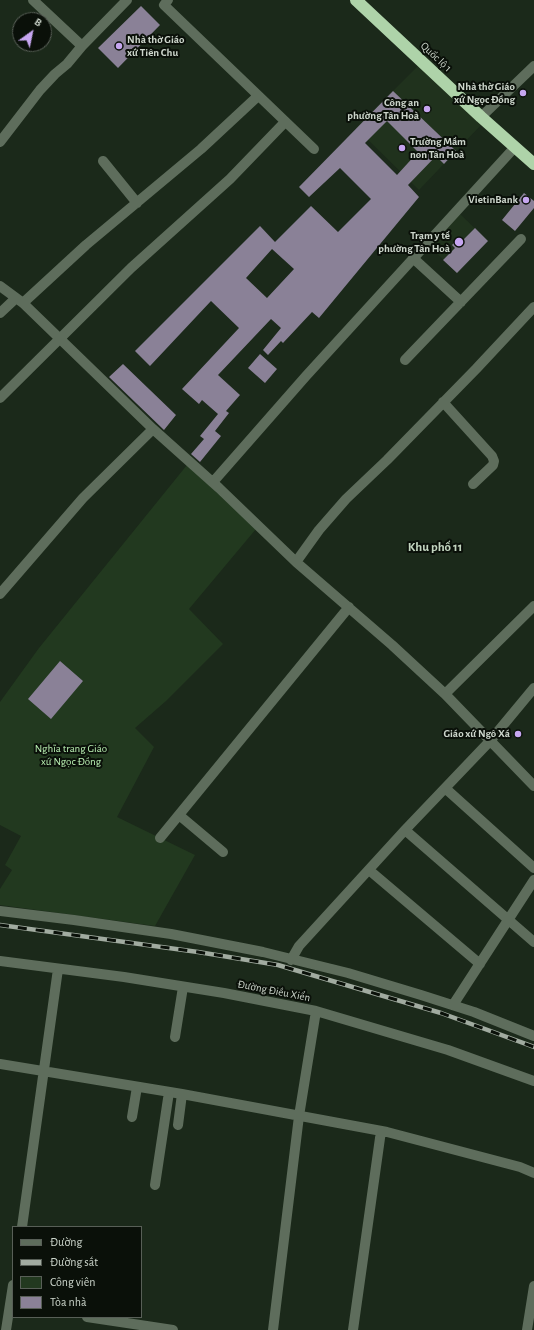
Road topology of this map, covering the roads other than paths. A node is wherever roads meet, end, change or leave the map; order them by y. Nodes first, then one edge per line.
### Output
1 (33, 0) edge
2 (127, 0) edge
3 (168, 0) edge
4 (356, 0) edge
5 (82, 46) junction
6 (534, 66) edge
7 (258, 96) junction
8 (481, 116) junction
9 (285, 122) junction
10 (0, 142) edge
11 (514, 147) junction
12 (314, 149) dead end
13 (103, 161) dead end
14 (533, 162) edge
15 (137, 203) junction
16 (521, 239) dead end
17 (413, 258) junction
18 (0, 286) edge
19 (19, 301) junction
20 (461, 302) junction
21 (534, 307) edge
22 (0, 313) edge
23 (60, 339) junction
24 (405, 360) dead end
25 (0, 398) edge
26 (444, 402) junction
27 (153, 429) junction
28 (213, 482) junction
29 (473, 484) dead end
30 (296, 562) junction
31 (0, 594) edge
32 (534, 606) edge
33 (349, 607) junction
34 (534, 688) edge
35 (445, 694) junction
36 (490, 741) junction
37 (534, 786) edge
38 (445, 788) junction
39 (179, 815) junction
40 (406, 830) junction
41 (160, 838) dead end
42 (223, 852) dead end
43 (534, 868) edge
44 (370, 870) junction
45 (534, 880) edge
46 (0, 911) edge
47 (509, 920) junction
48 (534, 942) edge
49 (291, 960) junction
50 (0, 961) edge
51 (480, 964) junction
52 (58, 969) junction
53 (183, 986) junction
54 (453, 1005) junction
55 (316, 1011) junction
56 (534, 1036) edge
57 (175, 1037) dead end
58 (0, 1064) edge
59 (45, 1070) junction
60 (534, 1081) edge
61 (137, 1087) junction
62 (169, 1092) junction
63 (182, 1094) junction
64 (299, 1116) junction
65 (132, 1117) dead end
66 (178, 1125) dead end
67 (381, 1131) junction
68 (534, 1173) edge
69 (155, 1185) dead end
70 (22, 1226) edge
71 (534, 1286) edge
72 (12, 1289) edge
73 (8, 1305) edge
74 (94, 1318) edge
75 (6, 1330) edge
76 (172, 1330) edge
77 (273, 1330) edge
78 (353, 1330) edge
79 (527, 1330) edge

1 - 5 street
2 - 5 street
3 - 7 street
4 - 8 highway, Quốc lộ 1
5 - 10 street
6 - 8 street
7 - 9 street
7 - 15 street
8 - 11 highway, Quốc lộ 1
9 - 12 street
9 - 23 street
11 - 14 highway, Quốc lộ 1
11 - 17 street
13 - 15 street
15 - 19 street
16 - 20 street
17 - 20 street
17 - 28 street
18 - 19 street
19 - 22 street
19 - 23 street
20 - 24 street
21 - 26 street
23 - 25 street
23 - 27 street
26 - 29 street
26 - 30 street
27 - 28 street
27 - 31 street
28 - 30 street
30 - 33 street
32 - 35 street
33 - 35 street
33 - 39 street
34 - 36 street
35 - 36 street
36 - 37 street
36 - 38 street
38 - 40 street
38 - 43 street
39 - 41 street
39 - 42 street
40 - 44 street
40 - 47 street
44 - 49 street
44 - 51 street
45 - 47 street
46 - 49 street
47 - 48 street
47 - 51 street
49 - 54 street
50 - 52 street, Đường Điều Xiển
51 - 54 street
52 - 53 street, Đường Điều Xiển
52 - 59 street
53 - 55 street, Đường Điều Xiển
53 - 57 street
54 - 56 street
55 - 60 street, Đường Điều Xiển
55 - 64 street
58 - 59 street
59 - 61 street
59 - 70 street
61 - 62 street
61 - 65 street
62 - 63 street
62 - 69 street
63 - 64 street
63 - 66 street
64 - 67 street
64 - 77 street
67 - 68 street
67 - 78 street
71 - 79 street
72 - 73 street
73 - 75 street
74 - 76 street

